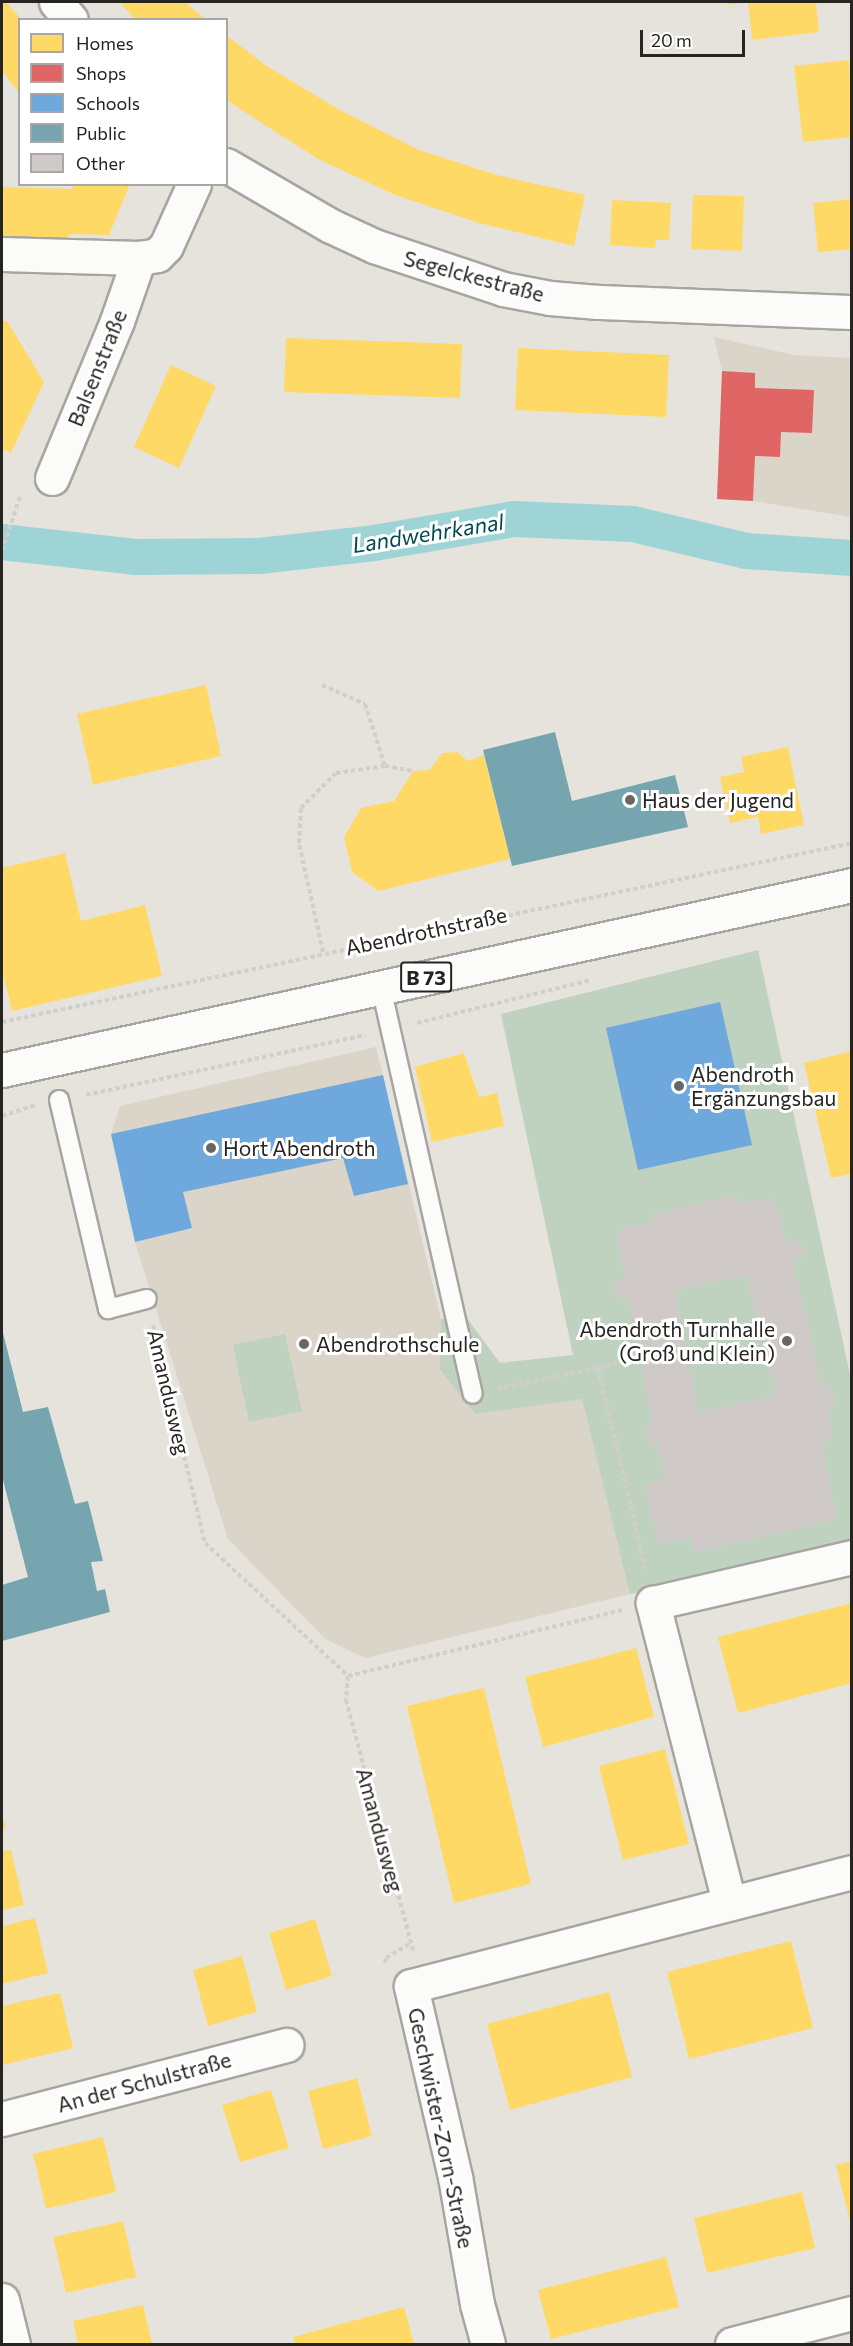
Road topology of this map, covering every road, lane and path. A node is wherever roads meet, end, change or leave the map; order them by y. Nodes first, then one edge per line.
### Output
1 (56, 2) edge
2 (69, 18) edge
3 (228, 166) edge
4 (193, 186) edge
5 (2, 254) edge
6 (139, 258) junction
7 (852, 312) edge
8 (52, 478) dead end
9 (22, 490) dead end
10 (2, 550) edge
11 (322, 685) dead end
12 (385, 766) junction
13 (413, 771) dead end
14 (852, 843) edge
15 (852, 885) edge
16 (323, 952) junction
17 (595, 979) dead end
18 (381, 987) junction
19 (2, 1021) edge
20 (391, 1030) junction
21 (2, 1070) edge
22 (59, 1100) junction
23 (2, 1116) edge
24 (147, 1299) joint
25 (616, 1364) dead end
26 (598, 1368) junction
27 (473, 1394) joint
28 (852, 1557) edge
29 (653, 1603) junction
30 (348, 1676) junction
31 (852, 1872) edge
32 (729, 1902) junction
33 (421, 1983) junction
34 (287, 2045) dead end
35 (2, 2119) edge
36 (2, 2300) edge
37 (852, 2313) edge
38 (13, 2344) edge
39 (488, 2344) edge
40 (732, 2344) edge

1 - 2 street
3 - 7 street, Segelckestraße
4 - 6 street
5 - 6 street
6 - 8 street, Balsenstraße
9 - 10 path
11 - 12 path
12 - 13 path
12 - 16 path
14 - 16 path, Abendrothstraße
15 - 18 street, B 73
16 - 19 path, Abendrothstraße
17 - 20 path
18 - 20 lane
18 - 21 street, B 73
20 - 22 path
20 - 27 lane
22 - 23 path
22 - 24 lane, Amandusweg
24 - 30 path, Amandusweg
25 - 26 path
26 - 27 path
26 - 29 path
28 - 29 street
29 - 30 path
29 - 32 street
30 - 33 path, Amandusweg
31 - 32 street, Geschwister-Zorn-Straße
32 - 33 street, Geschwister-Zorn-Straße
33 - 39 street, Geschwister-Zorn-Straße
34 - 35 street, An der Schulstraße
36 - 38 street
37 - 40 street

